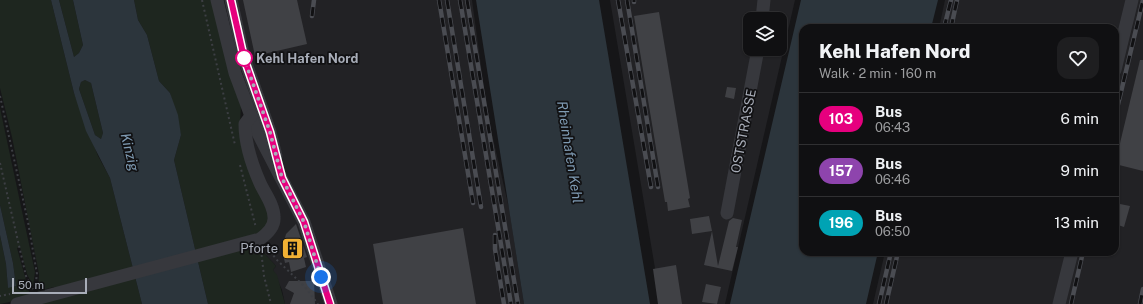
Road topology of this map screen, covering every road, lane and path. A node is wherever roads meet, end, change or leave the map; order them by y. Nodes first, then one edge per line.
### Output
1 (202, 0) edge
2 (217, 0) edge
3 (231, 0) edge
4 (764, 0) edge
5 (1132, 0) edge
6 (763, 12) edge
7 (1119, 54) edge
8 (757, 56) edge
9 (0, 96) edge
10 (251, 116) junction
11 (236, 149) dead end
12 (0, 163) edge
13 (240, 164) dead end
14 (282, 178) junction
15 (727, 213) dead end
16 (257, 237) junction
17 (1071, 256) edge
18 (17, 304) edge
19 (271, 304) edge
20 (318, 304) edge
21 (330, 304) edge
22 (1059, 304) edge

1 - 11 path
2 - 10 street
3 - 14 street
4 - 6 street
5 - 7 street
8 - 15 street, OSTSTRASSE
9 - 12 path
10 - 14 street
10 - 16 street
13 - 16 path
14 - 21 street
16 - 18 street
16 - 19 path
16 - 20 path
17 - 22 street

